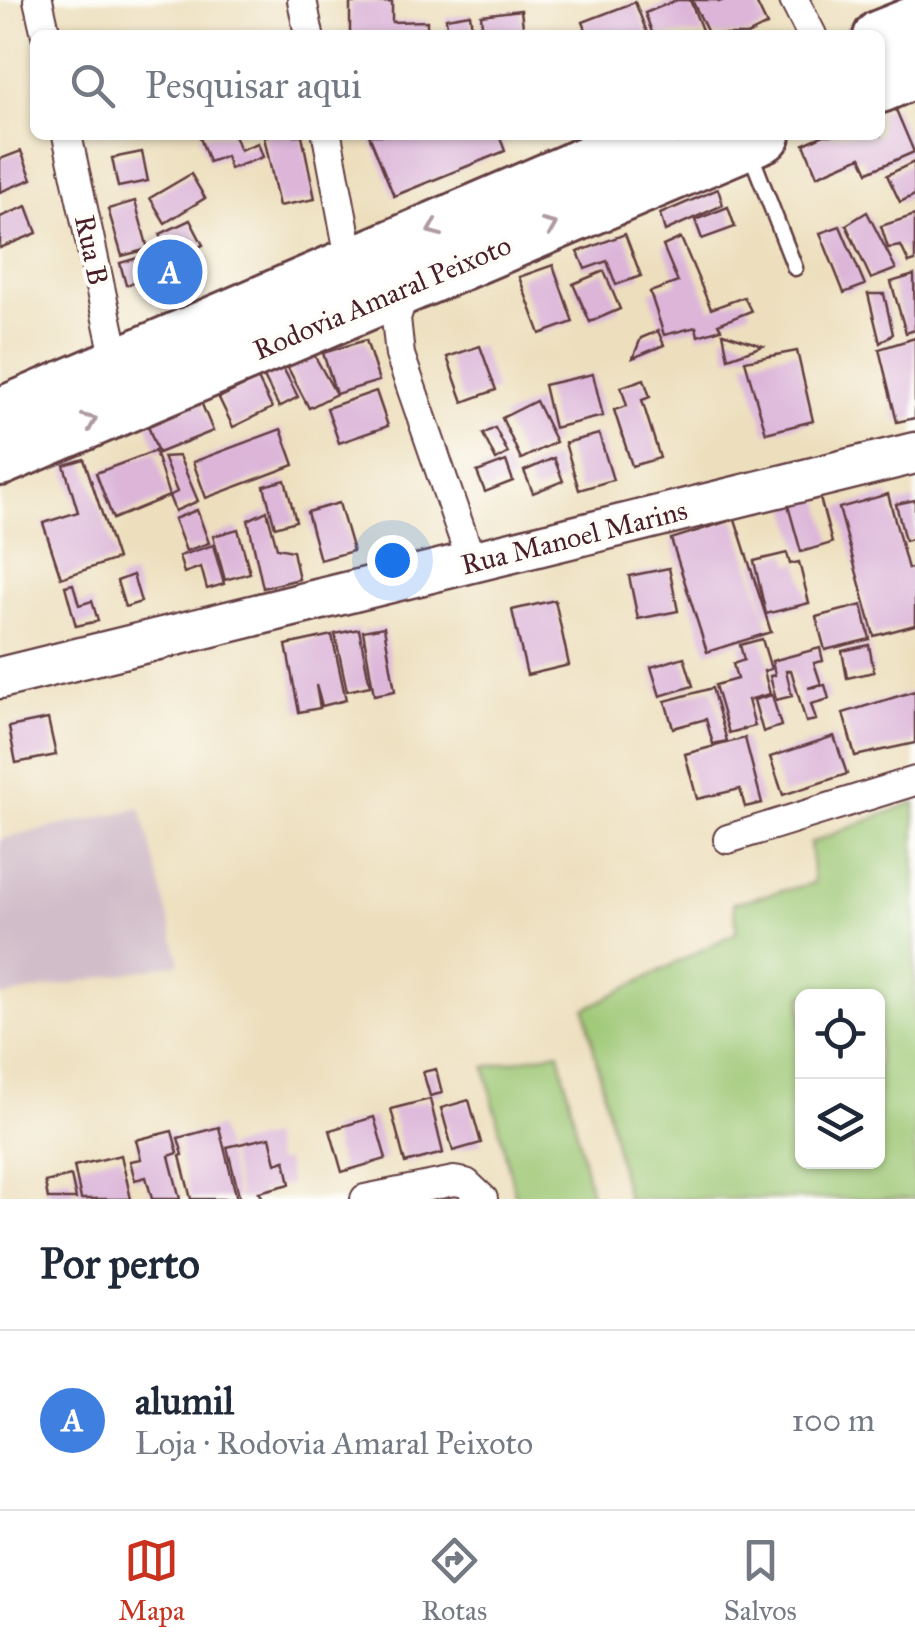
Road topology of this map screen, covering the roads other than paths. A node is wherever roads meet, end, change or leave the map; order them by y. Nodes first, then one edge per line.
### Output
1 (38, 0) edge
2 (302, 0) edge
3 (794, 0) edge
4 (915, 22) edge
5 (45, 30) edge
6 (308, 30) edge
7 (809, 30) edge
8 (896, 74) edge
9 (68, 140) edge
10 (328, 140) edge
11 (642, 140) edge
12 (753, 140) edge
13 (755, 140) edge
14 (795, 268) dead end
15 (406, 286) junction
16 (348, 288) junction
17 (400, 355) junction
18 (117, 365) junction
19 (0, 415) edge
20 (915, 453) edge
21 (0, 459) edge
22 (472, 562) junction
23 (0, 678) edge
24 (915, 781) edge
25 (728, 840) dead end
26 (475, 1191) edge
27 (365, 1199) edge

1 - 5 street
2 - 6 street
3 - 7 street
4 - 8 highway
9 - 18 street, Rua B
10 - 16 street
11 -> 16 highway, Rodovia Amaral Peixoto
15 -> 12 highway, Rodovia Amaral Peixoto
13 - 14 lane
15 - 16 highway, Rodovia Amaral Peixoto
15 - 17 street
16 - 17 street
16 - 18 highway, Rodovia Amaral Peixoto
21 -> 16 highway, Rodovia Amaral Peixoto
17 - 22 street
18 - 19 highway, Rodovia Amaral Peixoto
20 - 22 main road, Rua Manoel Marins
22 - 23 main road, Rua Manoel Marins
24 - 25 street
26 - 27 street

